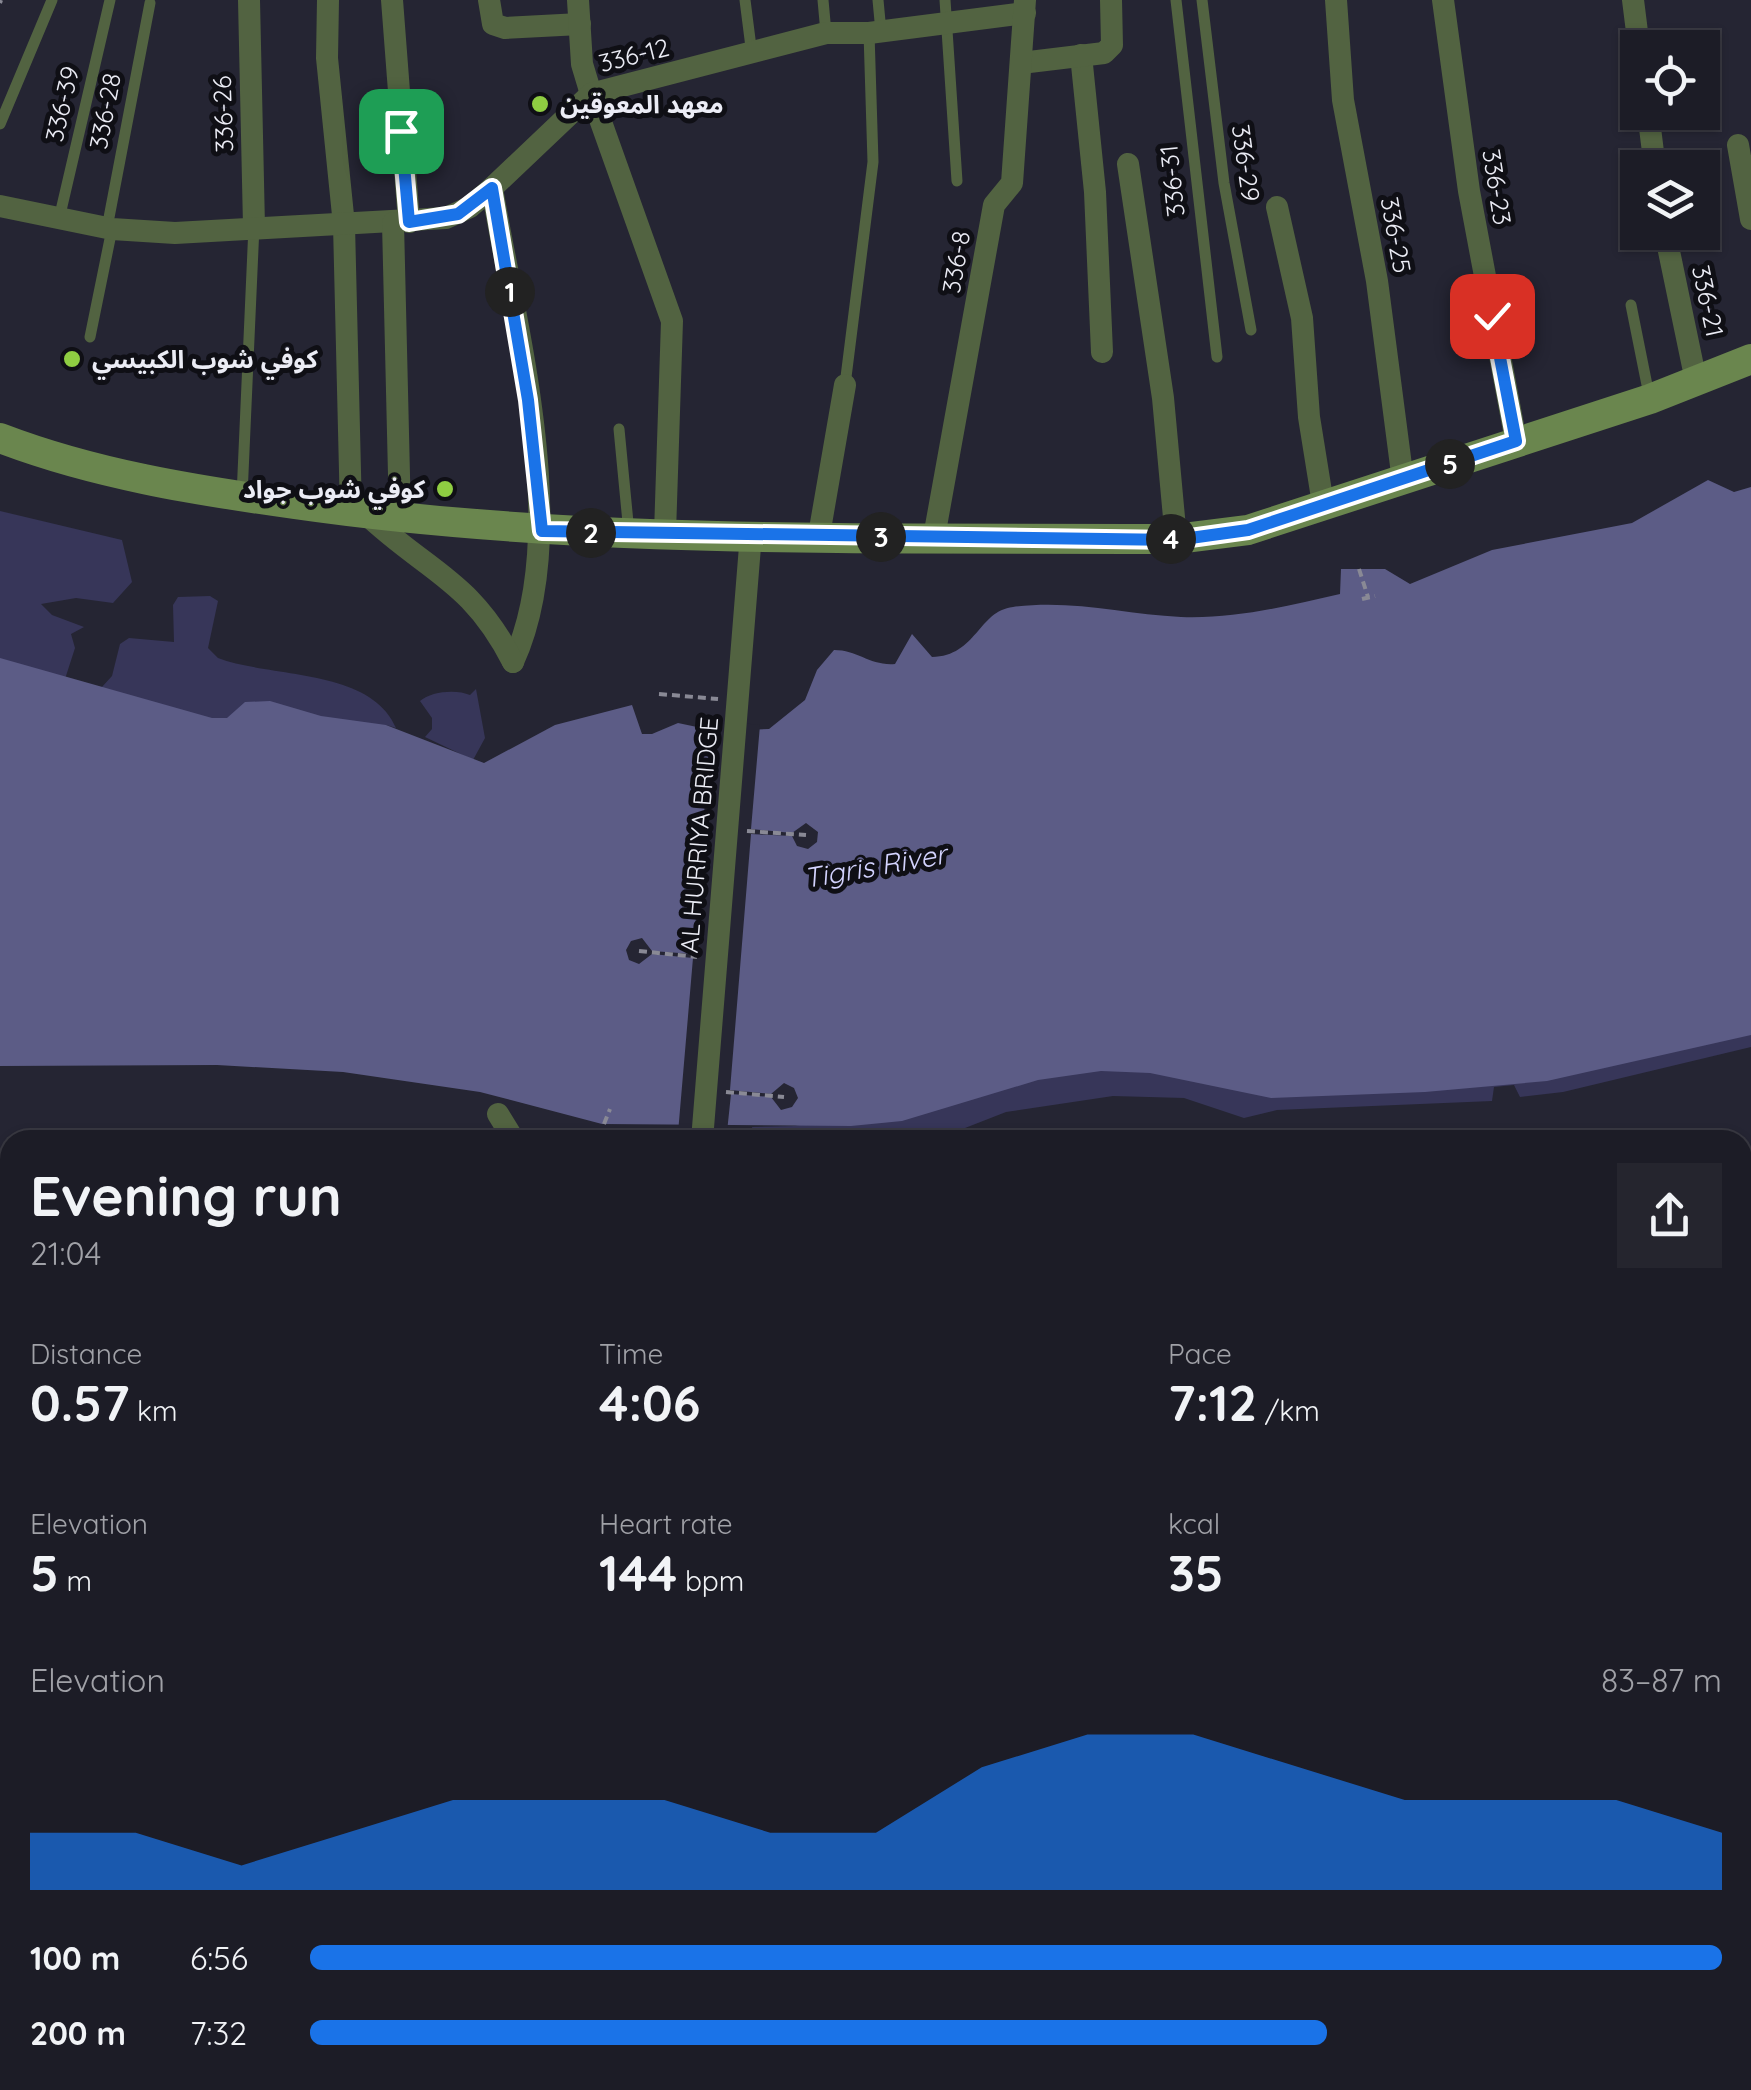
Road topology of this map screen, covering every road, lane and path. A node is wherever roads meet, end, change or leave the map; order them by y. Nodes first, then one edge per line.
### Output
1 (52, 0) edge
2 (110, 0) edge
3 (249, 0) edge
4 (328, 0) edge
5 (392, 0) edge
6 (489, 0) edge
7 (578, 0) edge
8 (745, 0) edge
9 (824, 0) edge
10 (878, 0) edge
11 (945, 0) edge
12 (1112, 0) edge
13 (1176, 0) edge
14 (1202, 0) edge
15 (1336, 0) edge
16 (1443, 0) edge
17 (1634, 0) edge
18 (150, 3) dead end
19 (1025, 6) edge
20 (580, 24) junction
21 (946, 24) junction
22 (1638, 30) edge
23 (875, 32) junction
24 (826, 33) junction
25 (752, 55) junction
26 (1081, 56) junction
27 (1021, 63) junction
28 (591, 94) junction
29 (0, 124) edge
30 (1738, 145) dead end
31 (1128, 164) dead end
32 (957, 180) dead end
33 (492, 188) junction
34 (0, 206) edge
35 (1277, 207) dead end
36 (59, 219) junction
37 (1751, 220) edge
38 (401, 222) junction
39 (254, 226) junction
40 (344, 226) junction
41 (110, 228) junction
42 (1669, 250) edge
43 (1631, 304) dead end
44 (1251, 330) dead end
45 (90, 337) dead end
46 (1102, 352) dead end
47 (1217, 357) dead end
48 (1751, 360) edge
49 (1696, 381) junction
50 (844, 385) joint
51 (1650, 399) junction
52 (618, 429) dead end
53 (0, 438) edge
54 (1516, 441) junction
55 (1404, 481) junction
56 (242, 496) junction
57 (1323, 504) junction
58 (358, 513) junction
59 (400, 517) junction
60 (542, 531) junction
61 (629, 533) junction
62 (665, 534) junction
63 (750, 534) junction
64 (819, 535) junction
65 (934, 537) junction
66 (1176, 540) junction
67 (1359, 569) dead end
68 (1375, 596) dead end
69 (660, 694) dead end
70 (737, 700) junction
71 (727, 830) junction
72 (806, 835) dead end
73 (639, 951) dead end
74 (717, 958) junction
75 (706, 1090) junction
76 (784, 1096) dead end
77 (610, 1109) dead end
78 (498, 1114) dead end
79 (604, 1124) dead end
80 (508, 1130) edge
81 (703, 1130) edge

1 - 29 lane
2 - 36 lane, 336-39
3 - 39 street, 336-26
4 - 40 street
5 - 38 street
6 - 20 street
7 - 20 street
8 - 25 lane
9 - 24 lane
10 - 23 lane
11 - 21 lane
12 - 26 street
13 - 47 lane, 336-31
14 - 44 lane, 336-29
15 - 55 street, 336-25
16 - 54 street, 336-23
17 - 22 street
18 - 41 lane, 336-28
19 - 21 street, 336-12
19 - 27 street, 336-8
20 - 28 street
21 - 23 street, 336-12
21 - 32 lane
23 - 24 street, 336-12
23 - 50 lane
24 - 25 street, 336-12
25 - 28 street, 336-12
26 - 27 street
26 - 46 street
27 - 65 street, 336-8
28 - 33 street, 336-12
28 - 62 street
30 - 37 street
31 - 66 street
33 - 38 street, 336-12
33 - 60 street
34 - 36 street, 336-12
35 - 57 street
36 - 41 street, 336-12
38 - 40 street, 336-12
38 - 59 street
39 - 40 street, 336-12
39 - 41 street, 336-12
39 - 56 lane
40 - 58 street
41 - 45 lane, 336-28
42 - 49 street, 336-21
43 - 51 lane
48 - 49 street
49 - 51 street
50 - 64 street
51 - 54 street
52 - 61 lane
53 - 56 street
54 - 55 street
55 - 57 street
56 - 58 street
57 - 66 street
58 - 59 street
58 - 60 street
59 - 60 street
60 - 61 street
61 - 62 street
62 - 63 street
63 - 64 street
63 - 70 street, AL HURRIYA BRIDGE
64 - 65 street
65 - 66 street
67 - 68 path
69 - 70 path
70 - 71 street, AL HURRIYA BRIDGE
71 - 72 path
71 - 74 street, AL HURRIYA BRIDGE
73 - 74 path
74 - 75 street, AL HURRIYA BRIDGE
75 - 76 path
75 - 81 street, AL HURRIYA BRIDGE
77 - 79 path
78 - 80 street

